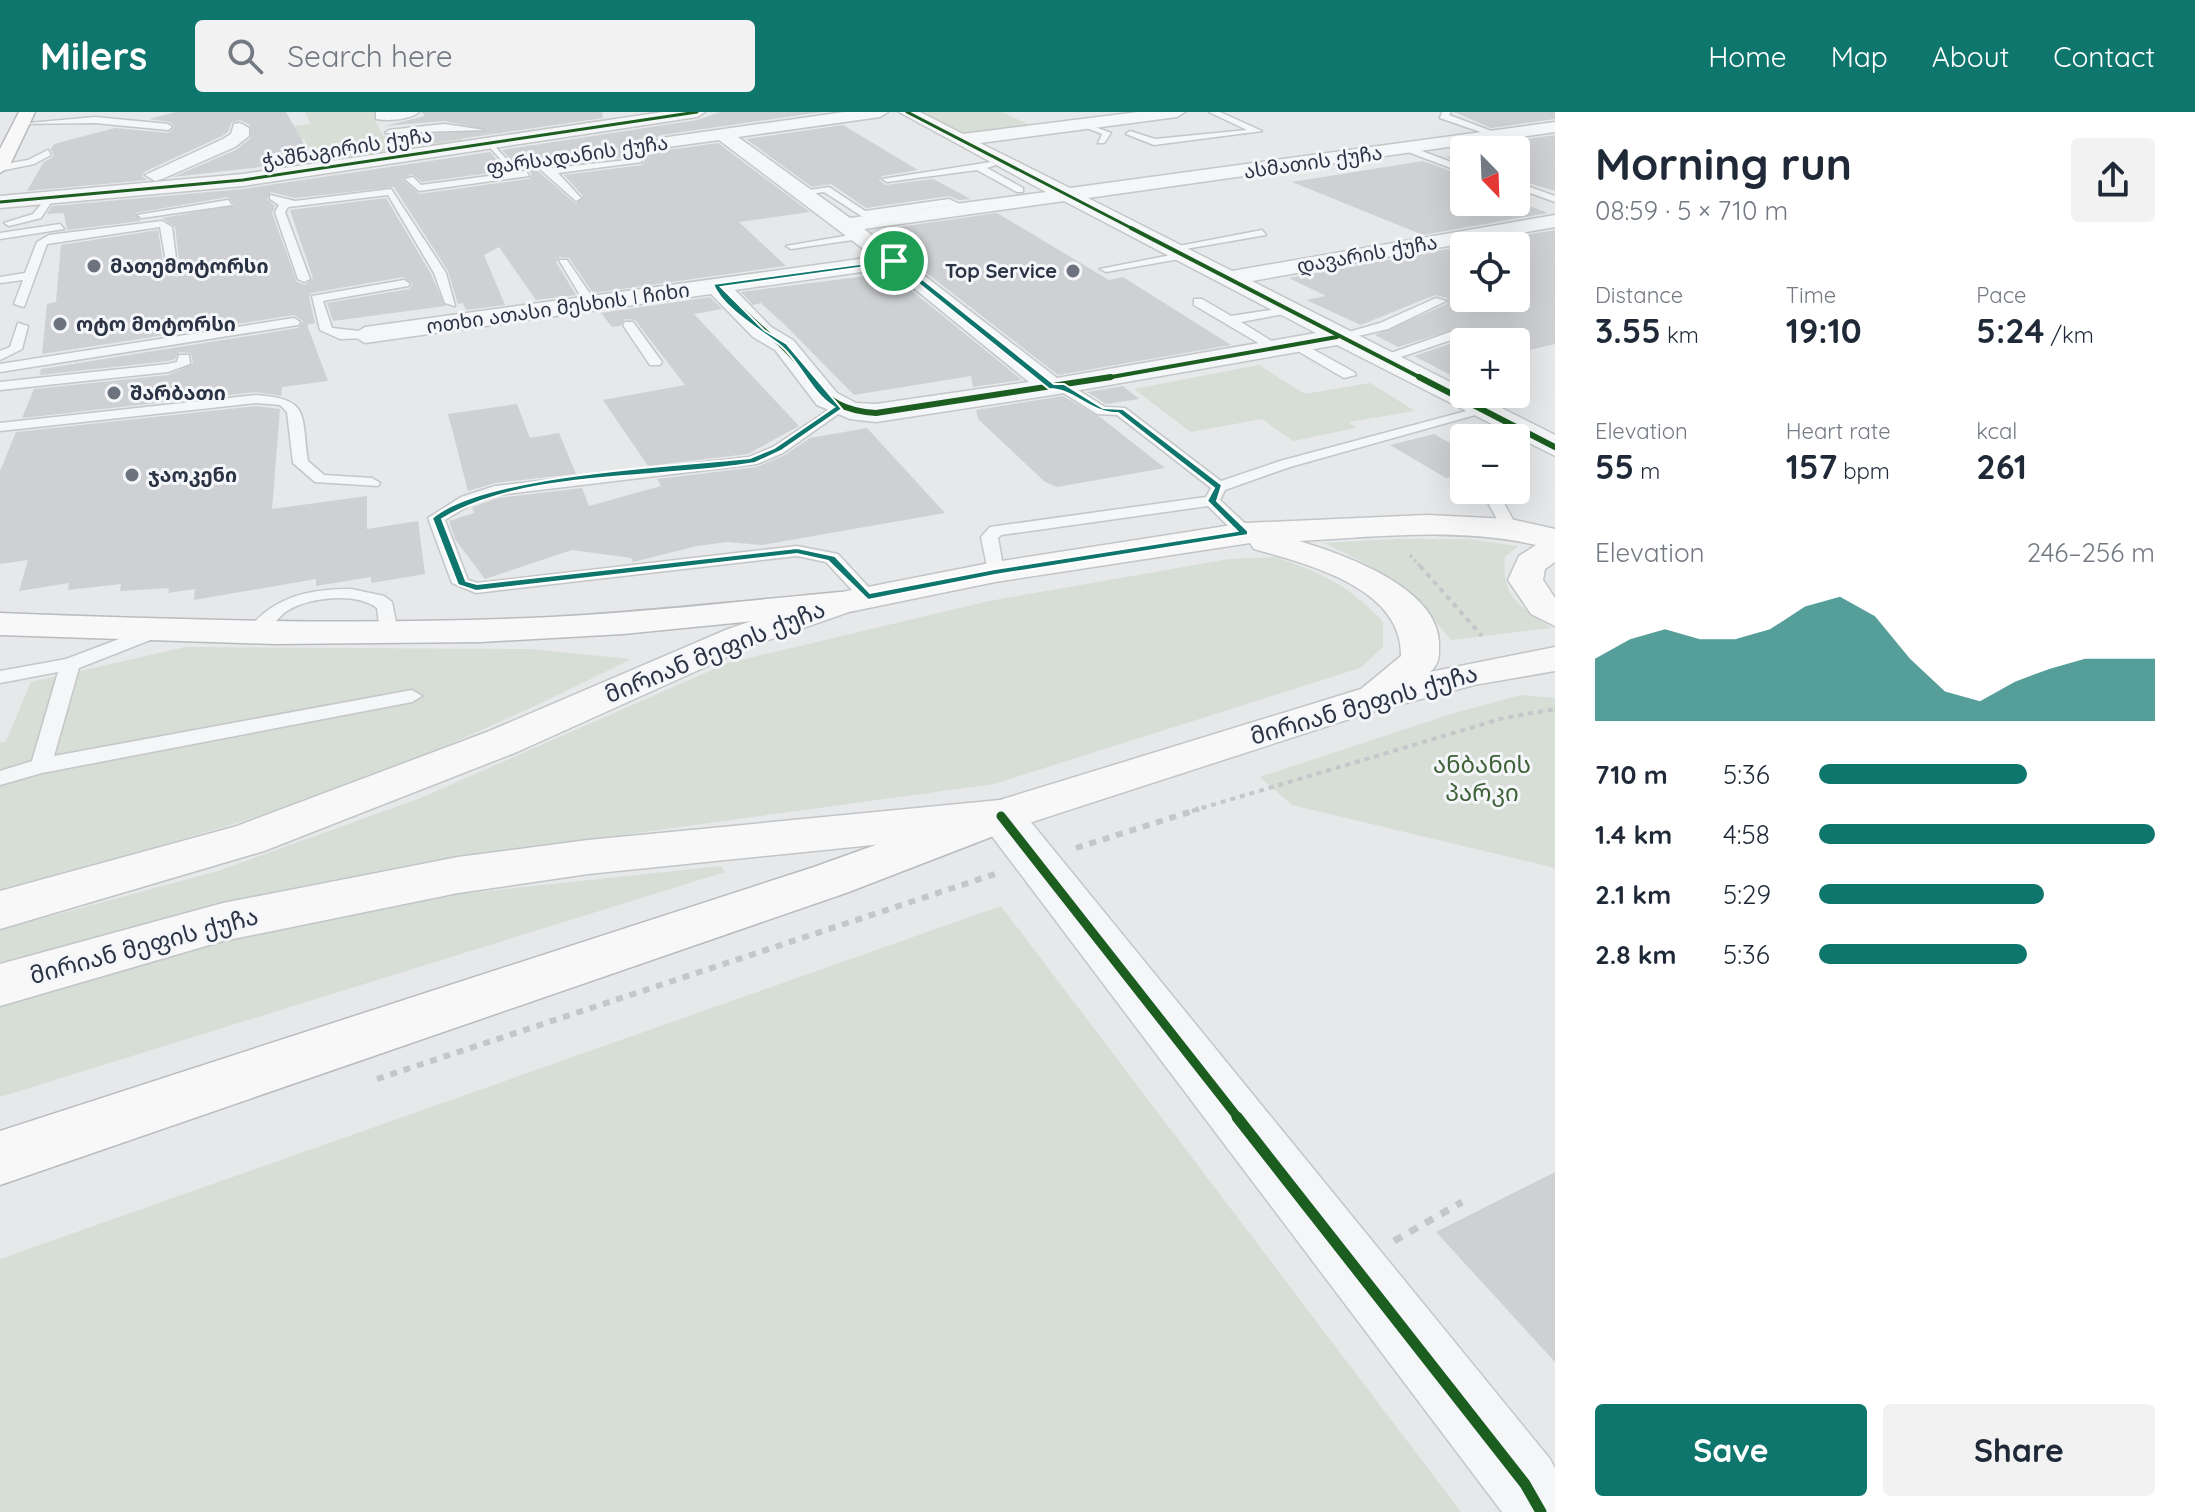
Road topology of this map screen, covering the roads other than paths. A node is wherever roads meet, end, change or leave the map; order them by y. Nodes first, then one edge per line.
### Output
1 (115, 112) edge
2 (411, 112) edge
3 (697, 112) edge
4 (880, 112) edge
5 (907, 112) edge
6 (1177, 112) edge
7 (1213, 112) edge
8 (1447, 112) edge
9 (67, 114) edge
10 (382, 115) dead end
11 (498, 122) dead end
12 (22, 123) edge
13 (1085, 124) junction
14 (168, 127) dead end
15 (1555, 127) edge
16 (240, 128) dead end
17 (389, 133) dead end
18 (722, 134) junction
19 (1130, 134) dead end
20 (42, 135) dead end
21 (1498, 135) junction
22 (482, 139) junction
23 (960, 140) junction
24 (1101, 141) dead end
25 (1406, 148) junction
26 (48, 153) dead end
27 (506, 160) dead end
28 (637, 162) dead end
29 (1004, 163) junction
30 (1450, 165) edge
31 (978, 167) junction
32 (0, 168) edge
33 (538, 169) junction
34 (887, 179) dead end
35 (243, 180) junction
36 (1020, 190) dead end
37 (1530, 190) edge
38 (802, 192) junction
39 (94, 193) junction
40 (1071, 197) junction
41 (49, 198) junction
42 (576, 198) dead end
43 (1555, 199) edge
44 (280, 200) junction
45 (0, 202) edge
46 (228, 203) dead end
47 (967, 210) junction
48 (1555, 221) edge
49 (0, 224) edge
50 (855, 231) junction
51 (1492, 232) edge
52 (1262, 233) dead end
53 (0, 236) edge
54 (46, 239) junction
55 (1450, 239) edge
56 (0, 243) edge
57 (791, 246) dead end
58 (1174, 252) junction
59 (894, 261) junction
60 (563, 262) dead end
61 (1106, 269) dead end
62 (174, 272) dead end
63 (30, 276) junction
64 (304, 279) dead end
65 (1226, 279) junction
66 (0, 280) edge
67 (404, 284) dead end
68 (716, 285) junction
69 (1440, 301) dead end
70 (1198, 302) dead end
71 (451, 303) dead end
72 (20, 304) dead end
73 (595, 307) junction
74 (1285, 310) junction
75 (1229, 320) junction
76 (294, 322) dead end
77 (629, 325) dead end
78 (22, 326) dead end
79 (365, 335) joint
80 (1450, 336) edge
81 (1337, 337) junction
82 (1286, 346) junction
83 (184, 358) dead end
84 (1381, 359) junction
85 (655, 362) dead end
86 (1, 367) edge
87 (1349, 375) dead end
88 (0, 386) edge
89 (1057, 386) junction
90 (839, 407) junction
91 (1486, 410) junction
92 (1555, 414) edge
93 (1508, 424) edge
94 (0, 427) edge
95 (1530, 427) edge
96 (1530, 436) edge
97 (1555, 447) edge
98 (372, 483) dead end
99 (1497, 504) edge
100 (1223, 514) junction
101 (1510, 529) junction
102 (1555, 539) edge
103 (1555, 549) edge
104 (854, 600) junction
105 (1555, 615) edge
106 (0, 624) edge
107 (156, 631) junction
108 (1555, 659) edge
109 (70, 664) junction
110 (0, 677) edge
111 (412, 696) dead end
112 (1356, 703) junction
113 (41, 766) junction
114 (0, 778) edge
115 (1001, 816) junction
116 (0, 910) edge
117 (0, 985) edge
118 (0, 1158) edge
119 (1541, 1512) edge

1 - 9 lane
2 - 10 street
3 - 22 street, ჭაშნაგირის ქუჩა
4 - 18 street, ფარსადანის ქუჩა
5 - 23 street
6 - 13 street
7 - 19 lane
8 - 21 lane
9 - 12 lane
11 - 22 street
12 - 14 lane
12 - 20 lane
12 - 32 main road
13 - 23 street
13 - 24 lane
15 - 21 street, ასმათის ქუჩა
16 - 39 street
17 - 22 lane
18 - 33 street, ფარსადანის ქუჩა
18 - 38 street
21 - 25 street, ასმათის ქუჩა
22 - 27 lane
22 - 35 street, ჭაშნაგირის ქუჩა
23 - 29 street
25 - 30 lane
25 - 40 street, ასმათის ქუჩა
26 - 32 lane
28 - 33 lane
29 - 31 lane
29 - 40 street
31 - 34 lane
31 - 36 lane
33 - 42 lane
33 - 44 street, ფარსადანის ქუჩა
35 - 39 street, ჭაშნაგირის ქუჩა
35 - 44 street
37 - 43 lane
38 - 47 lane
38 - 50 street
39 - 41 street, ჭაშნაგირის ქუჩა
40 - 47 street, ასმათის ქუჩა
40 - 58 street
41 - 45 street, ჭაშნაგირის ქუჩა
41 - 49 lane
44 - 64 lane
44 - 71 lane
46 - 53 lane
47 - 50 street, ასმათის ქუჩა
48 - 51 street, დავარის ქუჩა
50 - 57 lane
50 - 59 street
52 - 58 lane
54 - 56 lane
54 - 62 lane
54 - 63 lane
55 - 65 street, დავარის ქუჩა
58 - 61 lane
58 - 65 street
59 - 68 street, ოთხი ათასი მესხის I ჩიხი
59 - 89 street
60 - 73 lane
63 - 66 lane
63 - 72 lane
65 - 74 street
67 - 79 lane
68 - 73 street, ოთხი ათასი მესხის I ჩიხი
68 - 90 street
69 - 81 lane
70 - 75 lane
73 - 79 street, ოთხი ათასი მესხის I ჩიხი
74 - 75 lane
74 - 81 street
75 - 82 lane
76 - 86 lane
77 - 85 lane
78 - 86 lane
80 - 84 lane
81 - 82 street
81 - 84 street
82 - 87 lane
82 - 89 street
83 - 88 lane
84 - 91 street
89 - 90 street
89 - 100 lane
90 - 104 lane
91 - 93 street
91 - 100 lane
92 - 95 street
94 - 98 lane
96 - 97 street
99 - 101 lane
100 - 101 main road, მირიან მეფის ქუჩა
100 - 104 main road, მირიან მეფის ქუჩა
100 - 112 main road
101 - 102 main road, მირიან მეფის ქუჩა
103 - 105 main road
104 - 107 main road
104 - 116 main road, მირიან მეფის ქუჩა
106 - 107 main road
107 - 109 lane
108 - 112 main road, მირიან მეფის ქუჩა
109 - 110 lane
109 - 113 lane
111 - 113 lane
112 - 115 main road, მირიან მეფის ქუჩა
113 - 114 lane
115 - 117 main road, მირიან მეფის ქუჩა
115 - 118 main road
115 - 119 street

